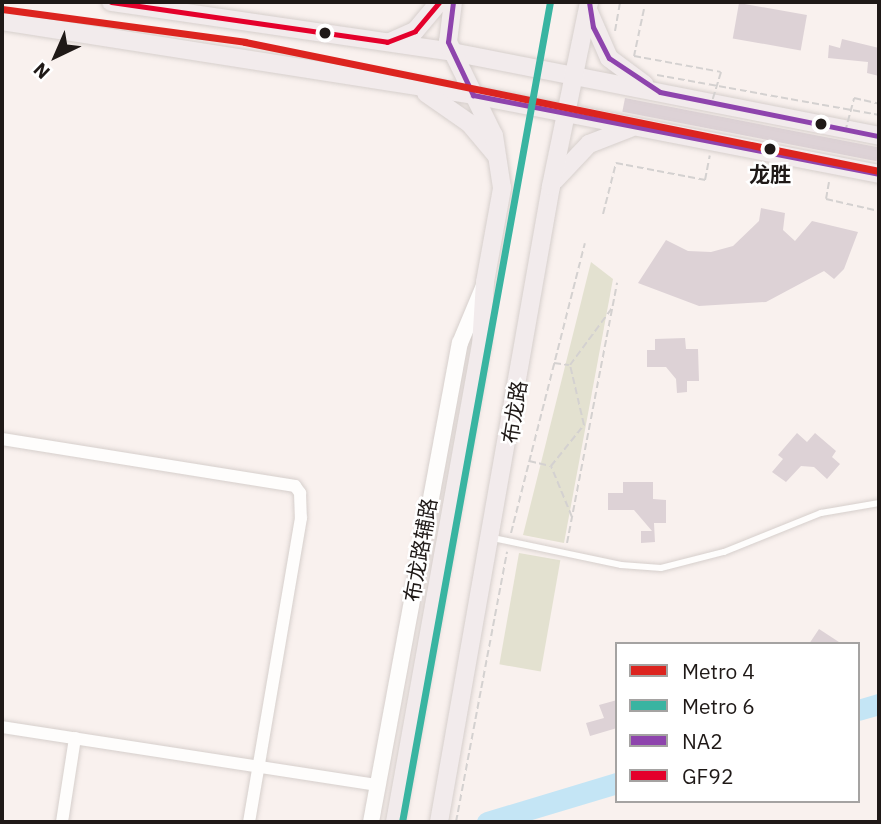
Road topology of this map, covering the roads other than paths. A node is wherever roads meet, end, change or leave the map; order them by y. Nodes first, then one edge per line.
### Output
1 (111, 2) edge
2 (439, 2) edge
3 (453, 2) edge
4 (588, 4) edge
5 (2, 21) edge
6 (387, 43) junction
7 (452, 52) junction
8 (577, 75) junction
9 (416, 89) junction
10 (660, 92) junction
11 (473, 95) junction
12 (567, 114) junction
13 (636, 127) junction
14 (879, 136) edge
15 (502, 163) junction
16 (879, 174) edge
17 (551, 186) junction
18 (485, 282) junction
19 (2, 439) edge
20 (879, 503) edge
21 (493, 538) junction
22 (2, 727) edge
23 (75, 738) junction
24 (259, 767) junction
25 (377, 785) junction
26 (62, 822) edge
27 (249, 822) edge
28 (371, 822) edge
29 (395, 822) edge
30 (439, 822) edge

1 - 6 main road
2 - 6 main road
3 - 7 main road, 布龙路
4 - 8 main road, 布龙路
4 - 10 main road
5 - 9 main road
6 - 7 main road
7 - 8 main road
7 - 11 main road, 布龙路
8 - 10 main road
8 - 12 main road, 布龙路
9 - 11 main road
9 - 15 main road
10 - 14 main road
11 - 12 main road
11 - 15 main road, 布龙路
12 - 13 main road
12 - 17 main road, 布龙路
13 - 16 main road
13 - 17 main road
15 - 18 main road, 布龙路
17 - 21 main road, 布龙路
18 - 25 main road, 布龙路辅路
18 - 29 main road, 布龙路
19 - 24 street
20 - 21 lane
21 - 30 main road, 布龙路
22 - 23 street
23 - 24 street
23 - 26 street
24 - 25 street
24 - 27 street
25 - 28 main road, 布龙路辅路

